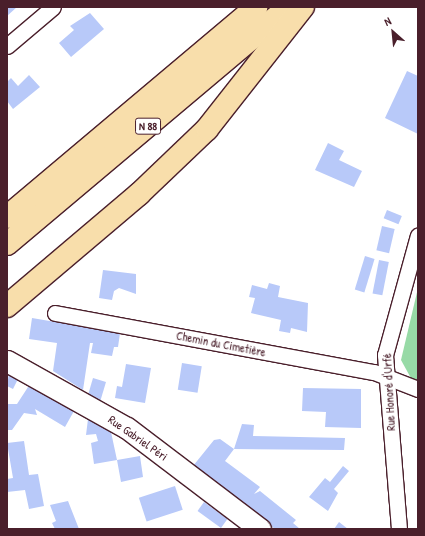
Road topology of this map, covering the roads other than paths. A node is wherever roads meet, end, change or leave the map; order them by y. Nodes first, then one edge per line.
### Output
1 (53, 7) edge
2 (256, 7) edge
3 (288, 7) edge
4 (303, 7) edge
5 (7, 46) edge
6 (7, 217) edge
7 (418, 235) edge
8 (7, 244) edge
9 (7, 306) edge
10 (55, 313) dead end
11 (7, 361) edge
12 (386, 378) junction
13 (418, 389) edge
14 (260, 529) edge
15 (399, 529) edge

1 - 5 street
2 - 6 highway, N 88
3 - 8 highway, N 88
4 - 9 highway
7 - 12 street, Rue Honoré d'Urfé
10 - 12 street, Chemin du Cimetière
11 - 14 main road, Rue Gabriel Péri
12 - 13 street, Chemin du Cimetière
12 - 15 street, Rue Honoré d'Urfé

